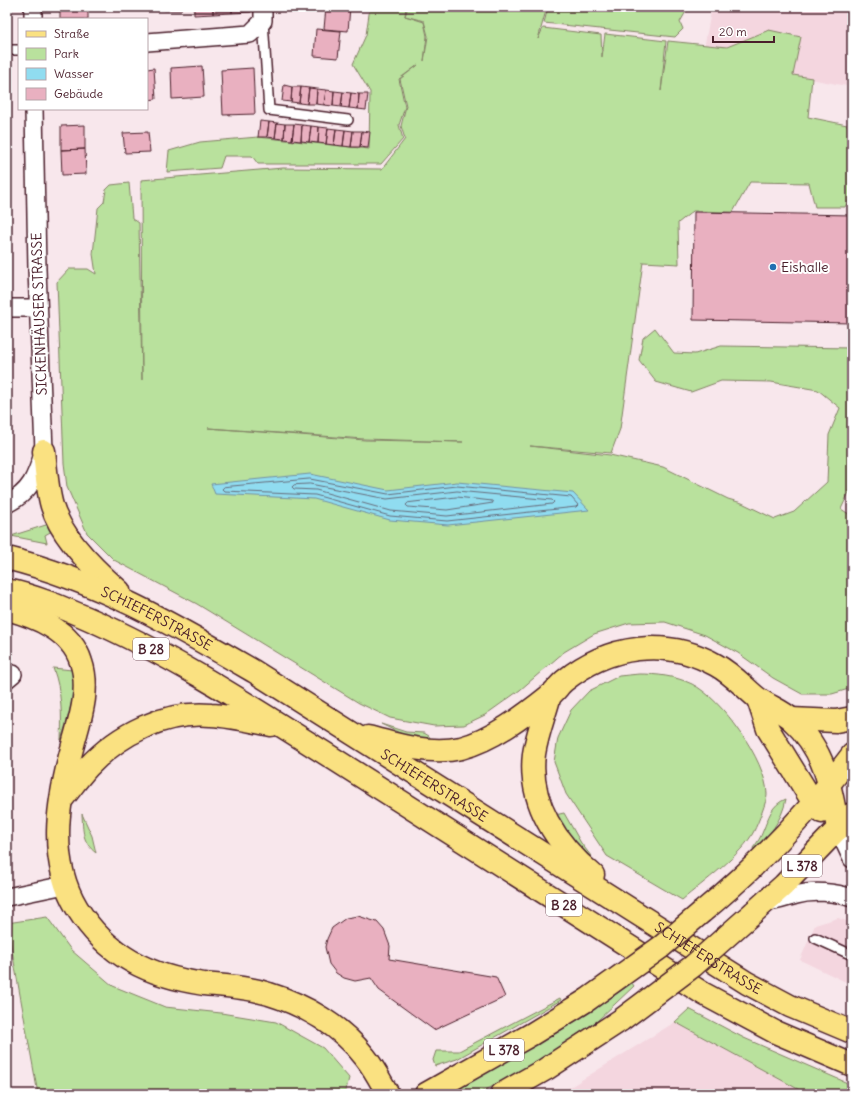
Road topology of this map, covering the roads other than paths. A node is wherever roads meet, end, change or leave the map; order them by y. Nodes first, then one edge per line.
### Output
1 (33, 7) edge
2 (263, 14) edge
3 (33, 18) edge
4 (148, 42) edge
5 (7, 50) edge
6 (18, 50) edge
7 (34, 110) edge
8 (348, 120) dead end
9 (7, 308) edge
10 (38, 308) junction
11 (44, 451) junction
12 (7, 504) edge
13 (7, 558) edge
14 (7, 590) edge
15 (135, 605) junction
16 (7, 609) edge
17 (550, 695) junction
18 (758, 699) junction
19 (852, 718) edge
20 (791, 719) junction
21 (285, 728) junction
22 (348, 731) junction
23 (852, 755) edge
24 (830, 782) junction
25 (62, 799) junction
26 (813, 802) junction
27 (845, 821) edge
28 (852, 859) edge
29 (66, 885) junction
30 (7, 896) edge
31 (852, 898) edge
32 (759, 907) junction
33 (645, 920) junction
34 (815, 938) dead end
35 (852, 955) edge
36 (852, 1032) edge
37 (852, 1065) edge
38 (388, 1094) edge
39 (426, 1094) edge
40 (502, 1094) edge

1 - 3 street
2 - 4 street
2 - 8 lane
5 - 6 lane
7 - 10 street, SICKENHÄUSER STRASSE
9 - 10 street
10 - 11 street, SICKENHÄUSER STRASSE
11 - 12 street, SICKENHÄUSER STRASSE
11 - 15 main road
13 - 15 main road, SCHIEFERSTRASSE / B 28
14 - 21 main road, B 28
15 - 22 main road, SCHIEFERSTRASSE / B 28
16 - 25 main road
17 - 18 main road
17 - 22 main road
17 - 33 main road
18 - 20 main road
18 - 26 main road
19 - 20 main road
20 - 24 main road
21 - 25 main road
21 - 37 main road, B 28
22 - 33 main road, SCHIEFERSTRASSE / B 28
23 - 24 main road, L 378
24 - 26 main road, L 378
24 - 27 main road
25 - 29 main road
26 - 27 main road
26 - 39 main road, L 378, bridge
27 - 28 street
27 - 32 main road, L 378
29 - 30 street
29 - 38 main road
31 - 32 street
32 - 40 main road, L 378, bridge
33 - 36 main road, SCHIEFERSTRASSE / B 28
34 - 35 lane

